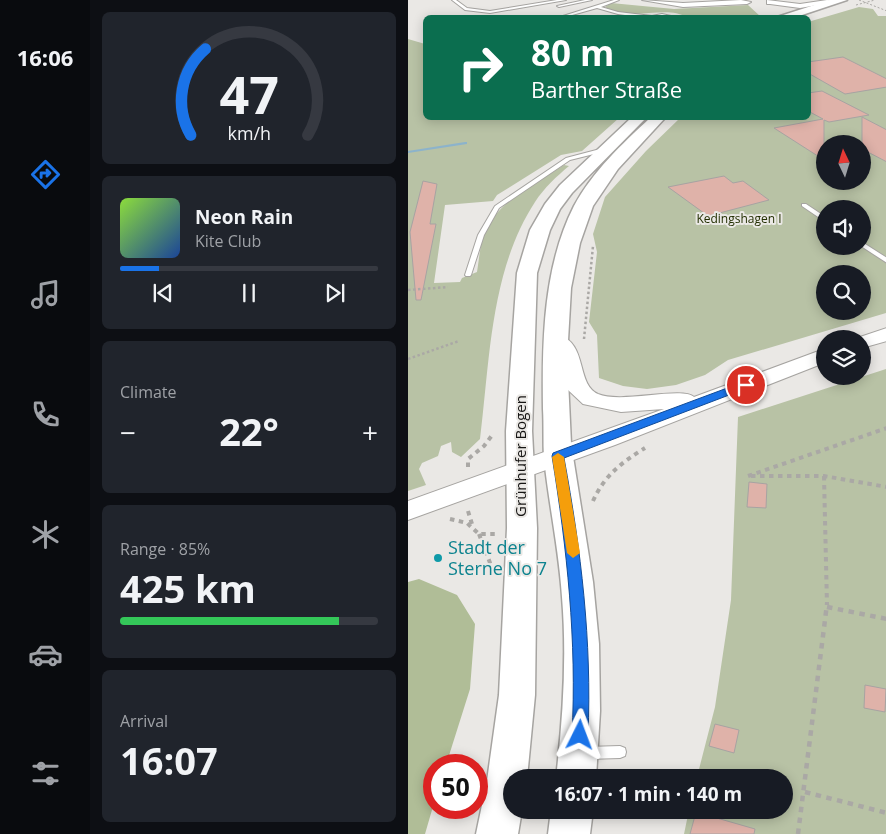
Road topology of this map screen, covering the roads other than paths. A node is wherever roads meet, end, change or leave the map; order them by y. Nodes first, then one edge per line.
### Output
1 (454, 0) edge
2 (564, 0) edge
3 (590, 0) edge
4 (616, 0) edge
5 (646, 0) edge
6 (728, 0) edge
7 (839, 1) edge
8 (863, 1) edge
9 (757, 2) edge
10 (706, 5) junction
11 (597, 7) junction
12 (509, 15) edge
13 (569, 15) edge
14 (634, 15) edge
15 (784, 15) edge
16 (792, 15) edge
17 (794, 15) edge
18 (637, 120) edge
19 (656, 120) edge
20 (604, 150) junction
21 (804, 205) dead end
22 (816, 213) edge
23 (871, 250) edge
24 (886, 261) edge
25 (468, 275) dead end
26 (886, 334) edge
27 (871, 339) edge
28 (556, 340) junction
29 (816, 359) edge
30 (710, 398) junction
31 (558, 456) junction
32 (520, 471) junction
33 (408, 510) edge
34 (620, 752) dead end
35 (577, 765) edge
36 (571, 819) edge
37 (496, 834) edge
38 (569, 834) edge

1 - 2 lane
3 - 12 lane
4 - 11 lane
5 - 10 street
6 - 10 street
7 - 9 street
7 - 16 main road
8 - 17 main road
9 - 10 street
9 - 15 street
11 - 13 lane
11 - 14 lane
18 - 20 main road, Grünhufer Bogen
19 - 28 main road
20 - 25 lane
20 - 32 main road, Grünhufer Bogen
21 - 22 lane
23 - 24 lane
26 - 27 street
28 - 30 street
28 - 31 main road
29 - 30 street
30 - 31 street
31 - 32 street
31 - 35 main road
32 - 33 street
32 - 37 main road, Grünhufer Bogen
34 - 35 lane
36 - 38 main road

